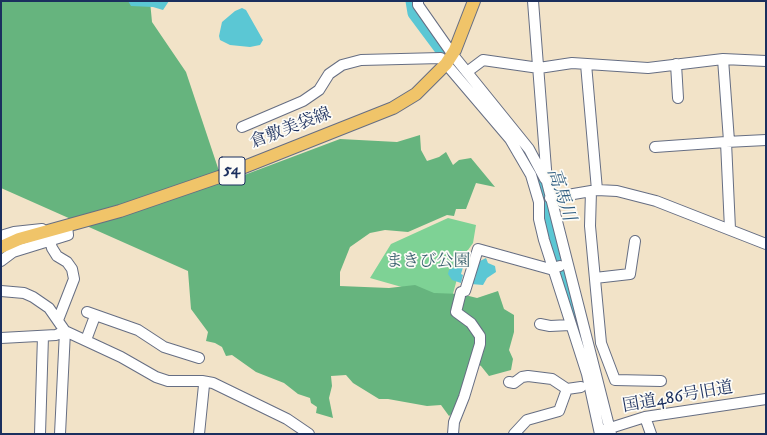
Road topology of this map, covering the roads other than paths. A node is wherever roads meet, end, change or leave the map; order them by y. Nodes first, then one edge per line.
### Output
1 (418, 1) edge
2 (474, 1) edge
3 (533, 1) edge
4 (449, 59) junction
5 (723, 59) junction
6 (766, 61) edge
7 (586, 64) junction
8 (676, 64) junction
9 (539, 68) junction
10 (467, 72) junction
11 (678, 98) dead end
12 (242, 127) dead end
13 (766, 140) edge
14 (727, 142) junction
15 (655, 147) dead end
16 (547, 182) junction
17 (594, 190) junction
18 (550, 198) junction
19 (61, 228) junction
20 (730, 229) junction
21 (1, 236) edge
22 (50, 241) junction
23 (635, 241) dead end
24 (766, 244) edge
25 (1, 248) edge
26 (1, 260) edge
27 (560, 266) junction
28 (595, 278) junction
29 (1, 291) edge
30 (58, 320) junction
31 (540, 324) dead end
32 (570, 325) junction
33 (64, 330) junction
34 (43, 336) junction
35 (1, 338) edge
36 (86, 340) junction
37 (199, 358) dead end
38 (587, 374) junction
39 (202, 381) junction
40 (661, 381) dead end
41 (509, 382) dead end
42 (581, 387) junction
43 (567, 389) junction
44 (766, 399) edge
45 (592, 403) junction
46 (645, 417) junction
47 (604, 432) edge
48 (40, 434) edge
49 (60, 434) edge
50 (199, 434) edge
51 (309, 434) edge
52 (453, 434) edge
53 (514, 434) edge
54 (651, 434) edge

1 - 4 street
2 - 4 main road, 倉敷美袋線 / 54
3 - 9 street
4 - 10 street
4 - 12 street
4 - 19 main road, 倉敷美袋線 / 54
4 - 27 street
5 - 6 street
5 - 8 street
5 - 14 street
7 - 8 street
7 - 9 street
7 - 17 street
8 - 11 street
9 - 10 street
9 - 16 street
10 - 16 street
13 - 14 street
14 - 15 street
14 - 20 street
16 - 18 street
17 - 18 street
17 - 20 street
17 - 28 street
18 - 27 street
19 - 21 street
19 - 22 street
19 - 25 main road, 倉敷美袋線 / 54
20 - 24 street
22 - 26 street
22 - 30 street
23 - 28 street
27 - 32 street
27 - 47 street
27 - 52 street
28 - 40 street
29 - 30 street
30 - 33 street
31 - 32 street
32 - 38 street
33 - 34 street
33 - 36 street
33 - 49 street
34 - 35 street
34 - 48 street
36 - 37 street
36 - 39 street
38 - 42 street
38 - 45 street
39 - 50 street
39 - 51 street
41 - 43 street
42 - 43 street
42 - 45 street
43 - 53 street
44 - 46 street, 国道486号旧道
45 - 47 street
46 - 47 street, 国道486号旧道
46 - 54 street

